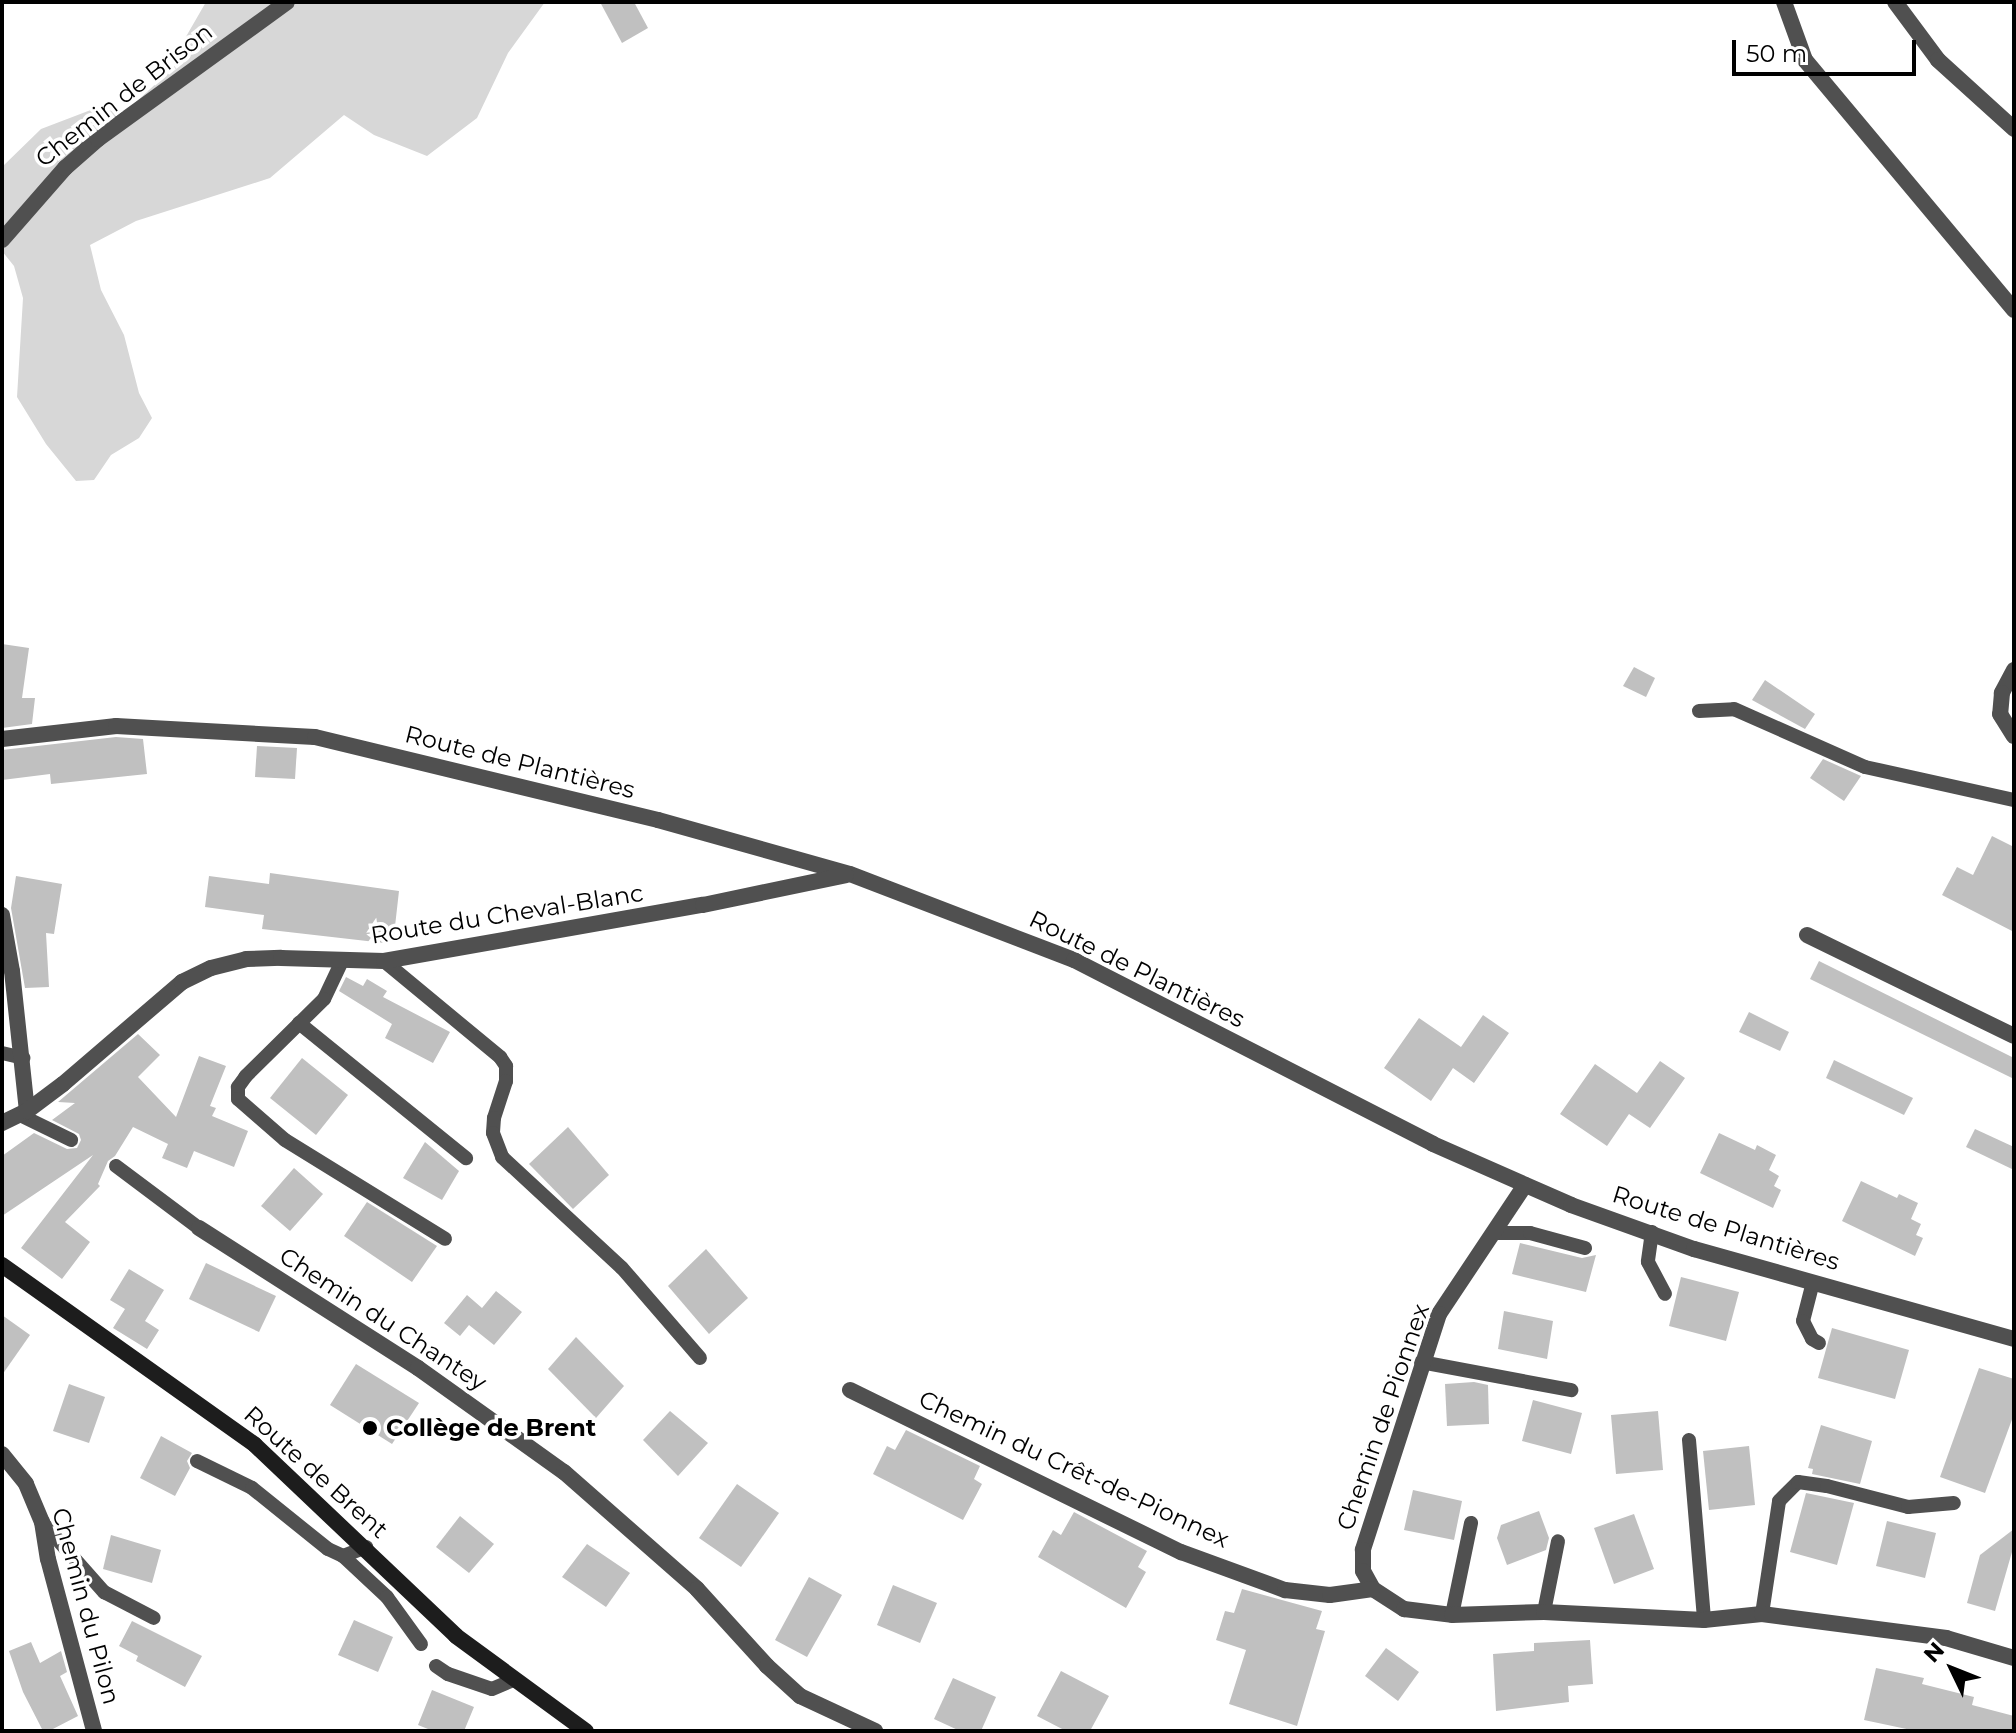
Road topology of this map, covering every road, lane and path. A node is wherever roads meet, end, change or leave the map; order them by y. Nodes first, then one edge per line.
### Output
1 (287, 2) edge
2 (1784, 2) edge
3 (1895, 2) edge
4 (2014, 129) edge
5 (2, 240) edge
6 (2014, 310) edge
7 (2014, 670) edge
8 (1699, 711) dead end
9 (2014, 736) edge
10 (2, 739) edge
11 (2014, 800) edge
12 (850, 874) junction
13 (2, 915) edge
14 (1807, 935) dead end
15 (342, 961) junction
16 (384, 961) junction
17 (299, 1023) junction
18 (2014, 1036) edge
19 (2, 1053) edge
20 (23, 1058) junction
21 (23, 1113) junction
22 (2, 1123) edge
23 (71, 1140) dead end
24 (466, 1158) dead end
25 (116, 1166) dead end
26 (1525, 1185) junction
27 (199, 1228) joint
28 (1652, 1232) junction
29 (1494, 1233) junction
30 (445, 1239) dead end
31 (1585, 1248) dead end
32 (2, 1265) edge
33 (1813, 1282) junction
34 (1665, 1294) dead end
35 (2014, 1339) edge
36 (1819, 1343) dead end
37 (700, 1358) dead end
38 (1421, 1362) junction
39 (850, 1390) dead end
40 (1571, 1390) dead end
41 (1689, 1440) dead end
42 (2, 1454) edge
43 (197, 1461) dead end
44 (1954, 1503) dead end
45 (42, 1522) junction
46 (1471, 1523) dead end
47 (1558, 1541) dead end
48 (366, 1547) junction
49 (343, 1556) junction
50 (1373, 1589) junction
51 (1544, 1612) junction
52 (1762, 1614) junction
53 (1452, 1615) junction
54 (154, 1618) dead end
55 (1704, 1620) junction
56 (421, 1644) dead end
57 (2014, 1658) edge
58 (436, 1666) dead end
59 (513, 1680) junction
60 (94, 1731) edge
61 (586, 1731) edge
62 (875, 1731) edge

1 - 5 street, Chemin de Brison
2 - 6 street
3 - 4 street
7 - 9 street
8 - 11 lane
10 - 12 street, Route de Plantières
12 - 16 street, Route du Cheval-Blanc
12 - 26 street, Route de Plantières
13 - 20 street
14 - 18 street
15 - 16 street, Route du Cheval-Blanc
15 - 17 lane
15 - 21 street, Route du Cheval-Blanc
16 - 37 lane
17 - 24 lane
17 - 30 lane
19 - 20 lane
20 - 21 street
21 - 22 street, Route du Cheval-Blanc
21 - 23 lane
25 - 27 lane, Chemin du Chantey
26 - 28 street, Route de Plantières
26 - 29 street, Chemin de Pionnex
27 - 62 street, Chemin du Chantey
28 - 33 street, Route de Plantières
28 - 34 lane
29 - 31 lane
29 - 38 street, Chemin de Pionnex
32 - 48 main road, Route de Brent
33 - 35 street, Route de Plantières
33 - 36 lane
38 - 40 lane
38 - 50 street, Chemin de Pionnex
39 - 50 street, Chemin du Crêt-de-Pionnex
41 - 55 lane
42 - 45 street, Chemin du Pilon
43 - 49 lane
44 - 52 lane
45 - 54 lane
45 - 60 street, Chemin du Pilon
46 - 53 lane
47 - 51 lane
48 - 49 lane
48 - 59 main road, Route de Brent
49 - 56 lane
50 - 53 street
51 - 53 street
51 - 55 street
52 - 55 street
52 - 57 street
58 - 59 lane
59 - 61 main road, Route de Brent

